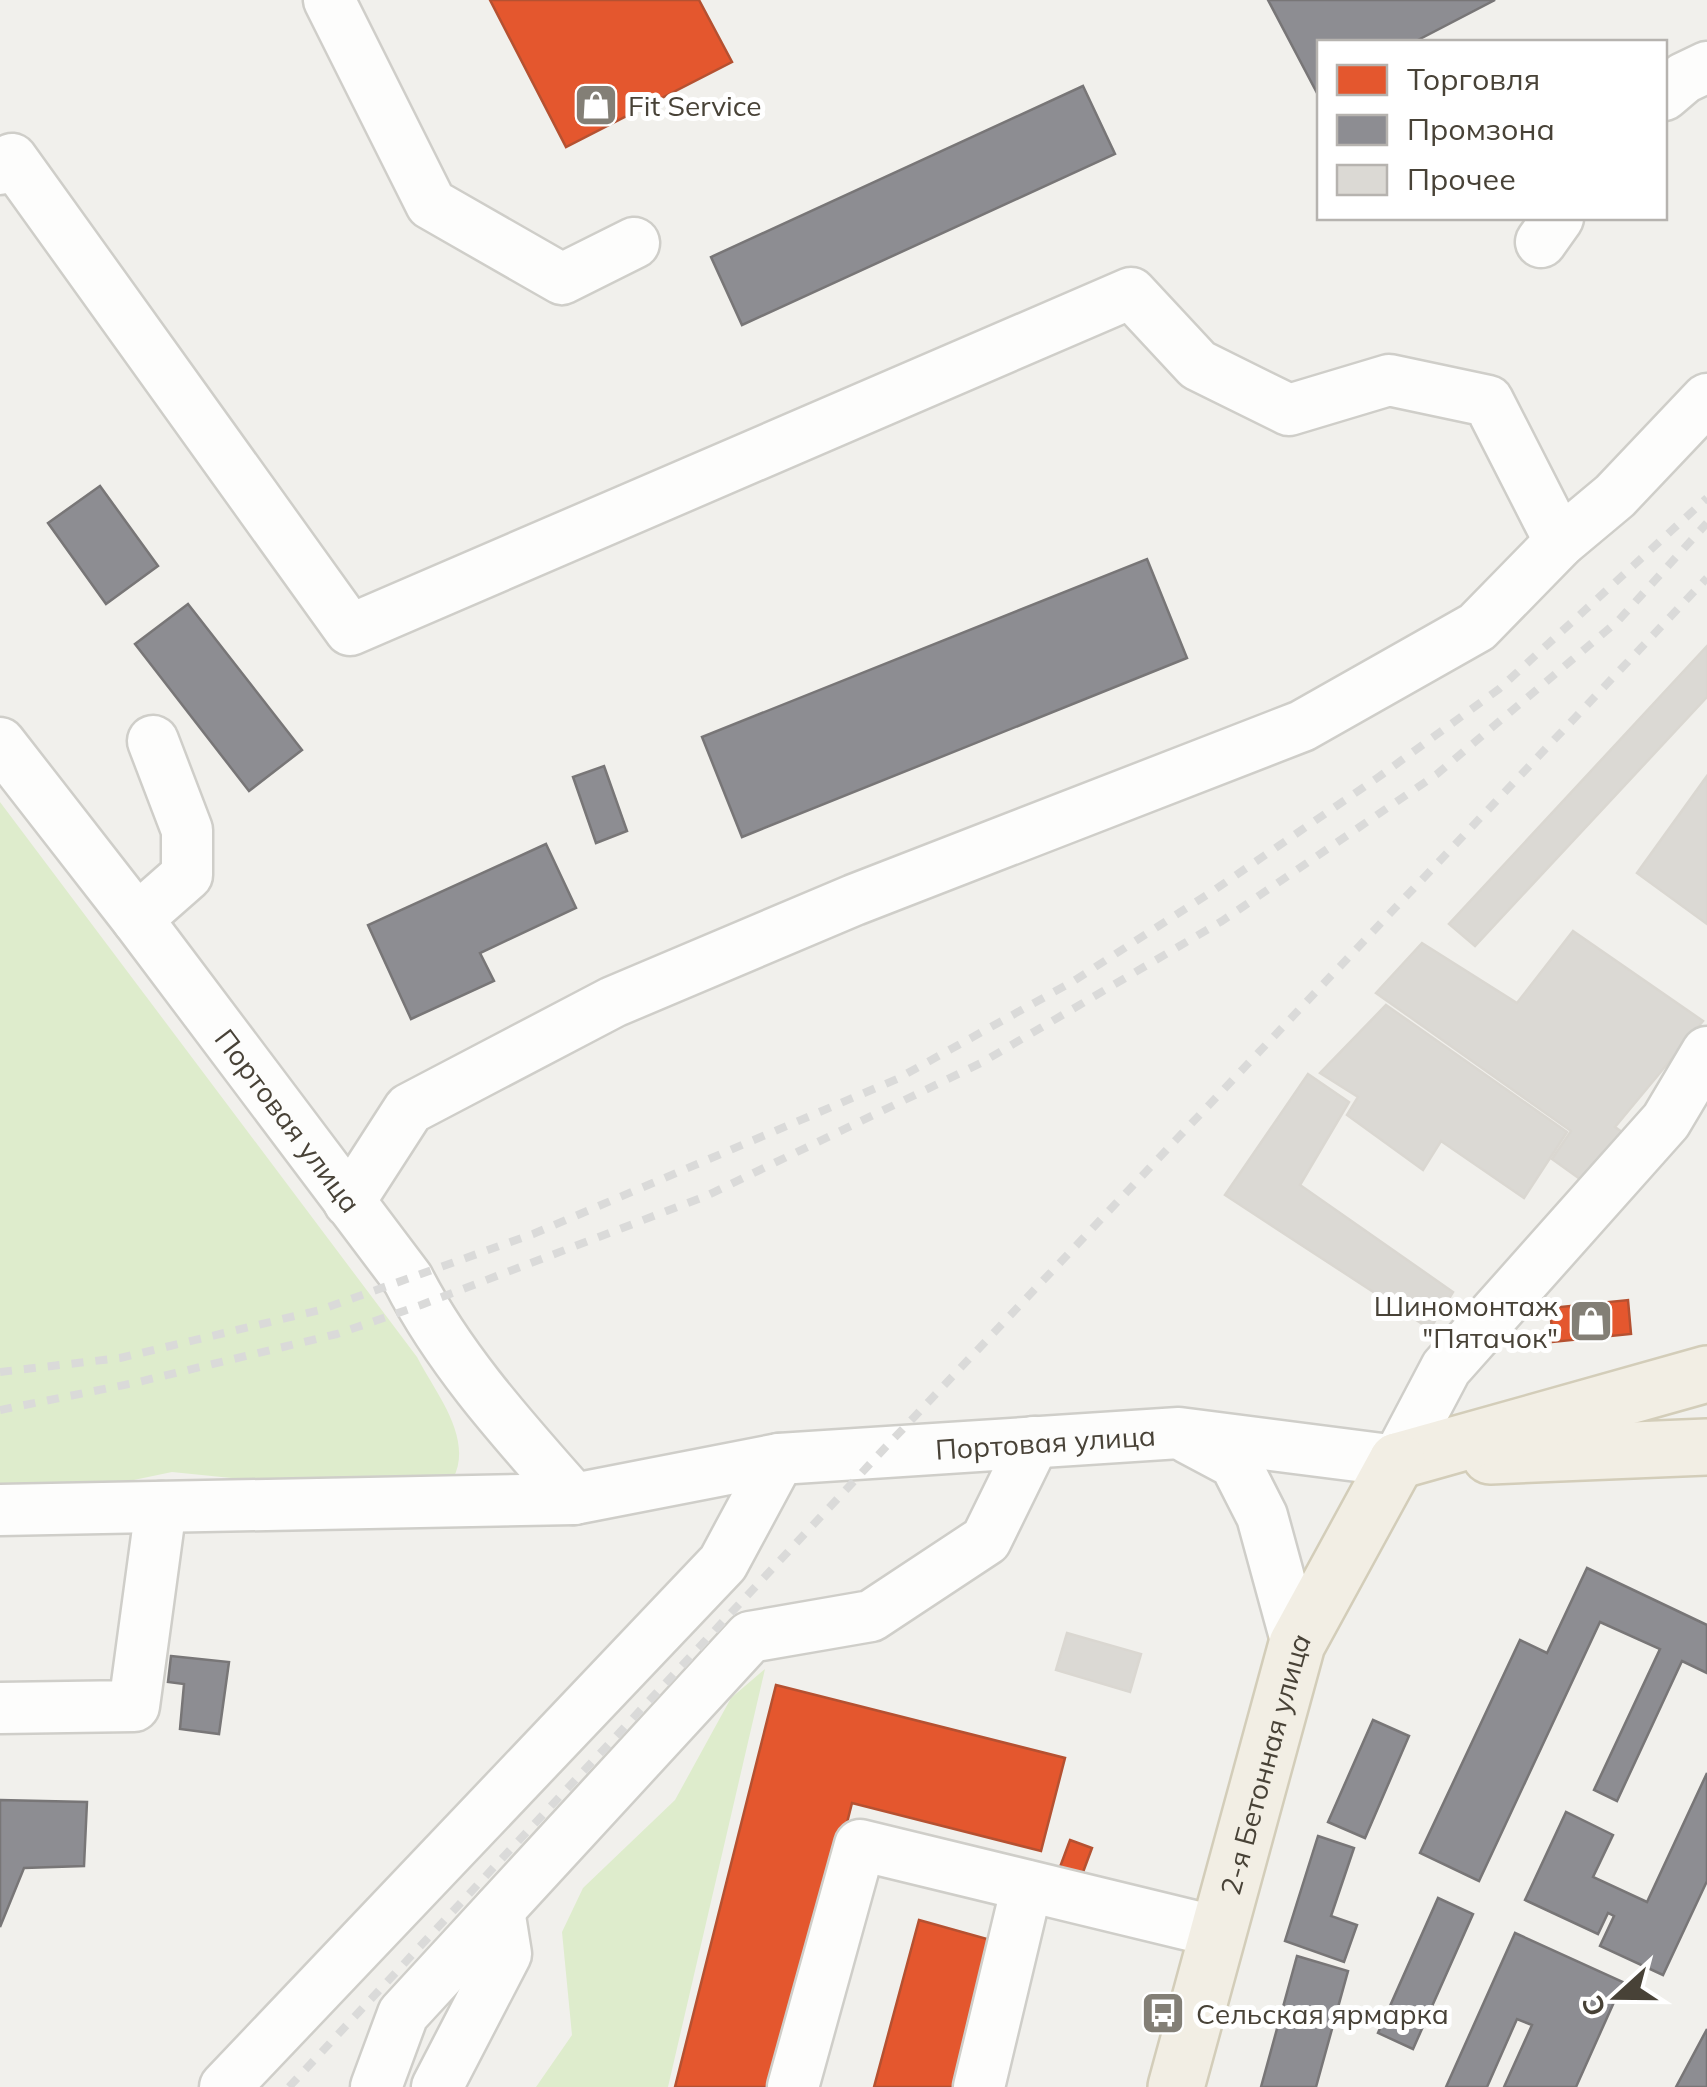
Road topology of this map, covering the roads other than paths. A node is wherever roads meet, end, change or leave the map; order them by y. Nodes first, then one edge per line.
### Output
1 (330, 0) edge
2 (1707, 67) edge
3 (1667, 92) edge
4 (0, 169) edge
5 (634, 244) dead end
6 (1707, 399) edge
7 (1560, 542) junction
8 (153, 741) dead end
9 (0, 743) edge
10 (137, 919) junction
11 (1707, 1052) edge
12 (349, 1202) junction
13 (1705, 1374) edge
14 (1179, 1433) junction
15 (1034, 1442) junction
16 (1707, 1444) edge
17 (779, 1459) junction
18 (1397, 1460) junction
19 (574, 1499) junction
20 (161, 1507) junction
21 (0, 1510) edge
22 (1297, 1644) junction
23 (0, 1708) edge
24 (1028, 1886) junction
25 (500, 1910) junction
26 (1218, 1932) junction
27 (225, 2087) edge
28 (376, 2087) edge
29 (437, 2087) edge
30 (793, 2087) edge
31 (979, 2087) edge
32 (1176, 2087) edge

1 - 5 street
2 - 3 street
4 - 7 street
6 - 7 street
7 - 12 street
8 - 10 street
9 - 10 street, Портовая улица
10 - 12 street, Портовая улица
11 - 18 street
12 - 19 street, Портовая улица
13 - 16 main road
13 - 18 main road, Портовая улица
14 - 15 street, Портовая улица
14 - 18 street, Портовая улица
14 - 22 street
15 - 17 street, Портовая улица
15 - 25 street
16 - 18 main road, Портовая улица
17 - 19 street, Портовая улица
17 - 27 street
18 - 22 main road, 2-я Бетонная улица
19 - 20 street, Портовая улица
20 - 21 street, Портовая улица
20 - 23 street
22 - 26 main road, 2-я Бетонная улица
24 - 26 street
24 - 30 street
24 - 31 street
25 - 28 street
25 - 29 street
26 - 32 main road, 2-я Бетонная улица

